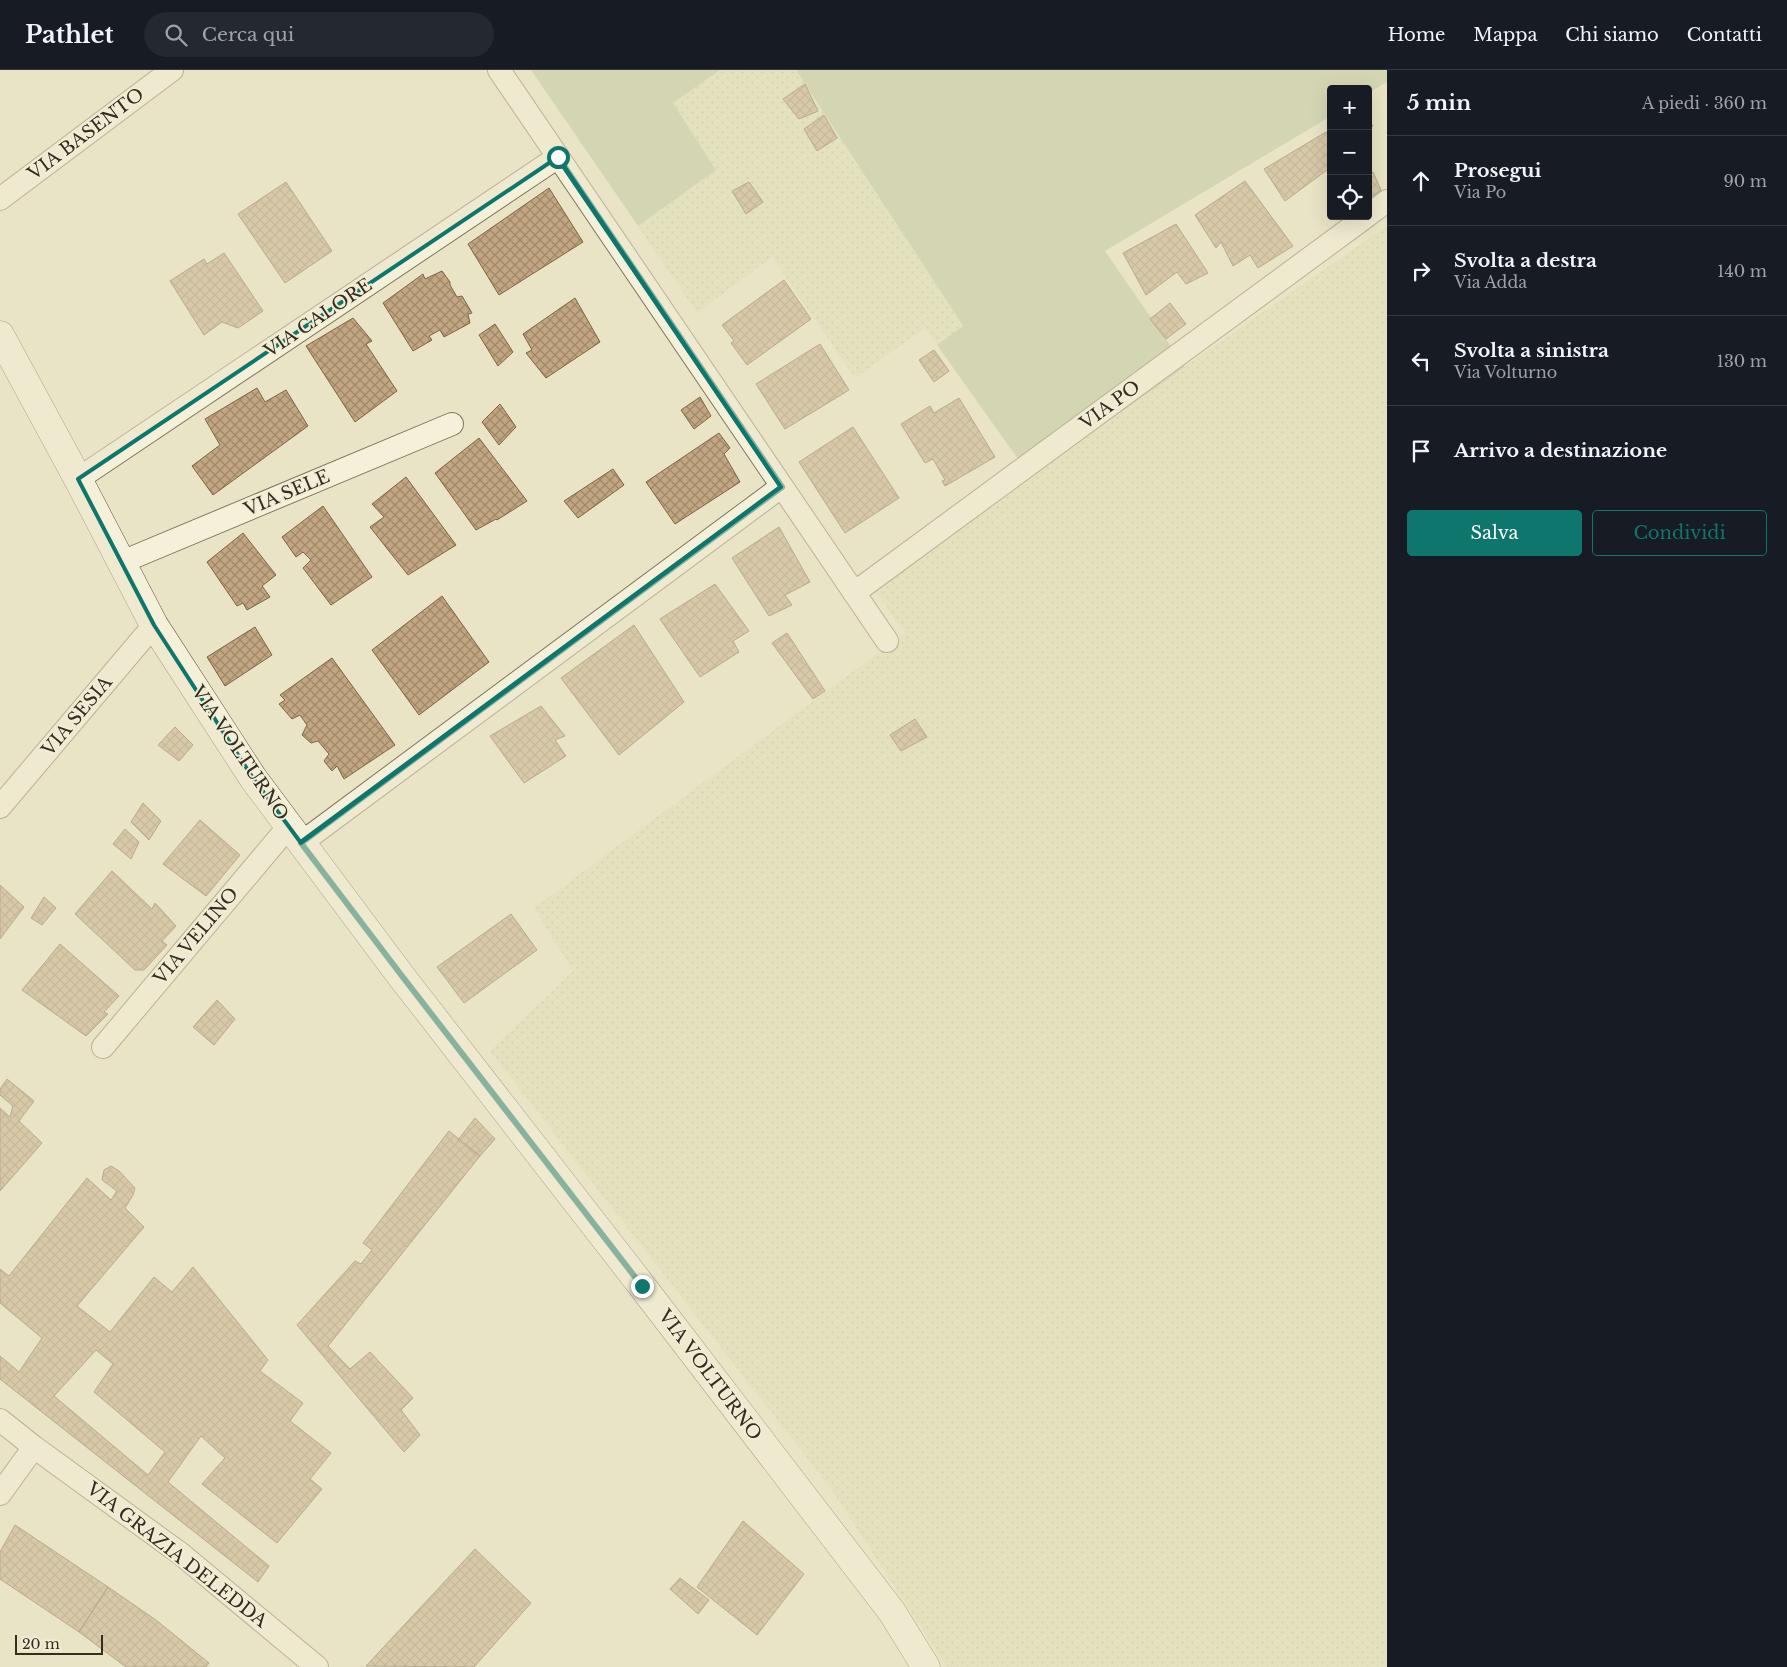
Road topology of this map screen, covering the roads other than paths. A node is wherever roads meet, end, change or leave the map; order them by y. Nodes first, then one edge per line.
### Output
1 (172, 70) edge
2 (499, 70) edge
3 (558, 157) junction
4 (0, 199) edge
5 (1387, 201) edge
6 (1372, 213) edge
7 (1363, 220) edge
8 (0, 335) edge
9 (452, 424) dead end
10 (78, 479) junction
11 (782, 487) junction
12 (122, 562) junction
13 (854, 593) junction
14 (154, 624) junction
15 (887, 642) dead end
16 (0, 807) edge
17 (295, 834) junction
18 (103, 1047) dead end
19 (0, 1420) edge
20 (34, 1447) junction
21 (0, 1494) edge
22 (317, 1667) edge
23 (926, 1667) edge

1 - 4 street, VIA BASENTO
2 - 3 street
3 - 10 street, VIA CALORE
3 - 11 street
5 - 6 street, VIA PO
7 - 13 street, VIA PO
8 - 10 street, VIA VOLTURNO
9 - 12 street, VIA SELE
10 - 12 street, VIA VOLTURNO
11 - 13 street
11 - 17 street, VIA VELINO
12 - 14 street, VIA VOLTURNO
13 - 15 street
14 - 16 street, VIA SESIA
14 - 17 street, VIA VOLTURNO
17 - 18 street, VIA VELINO
17 - 23 street, VIA VOLTURNO
19 - 20 street, VIA GRAZIA DELEDDA
20 - 21 street
20 - 22 street, VIA GRAZIA DELEDDA

